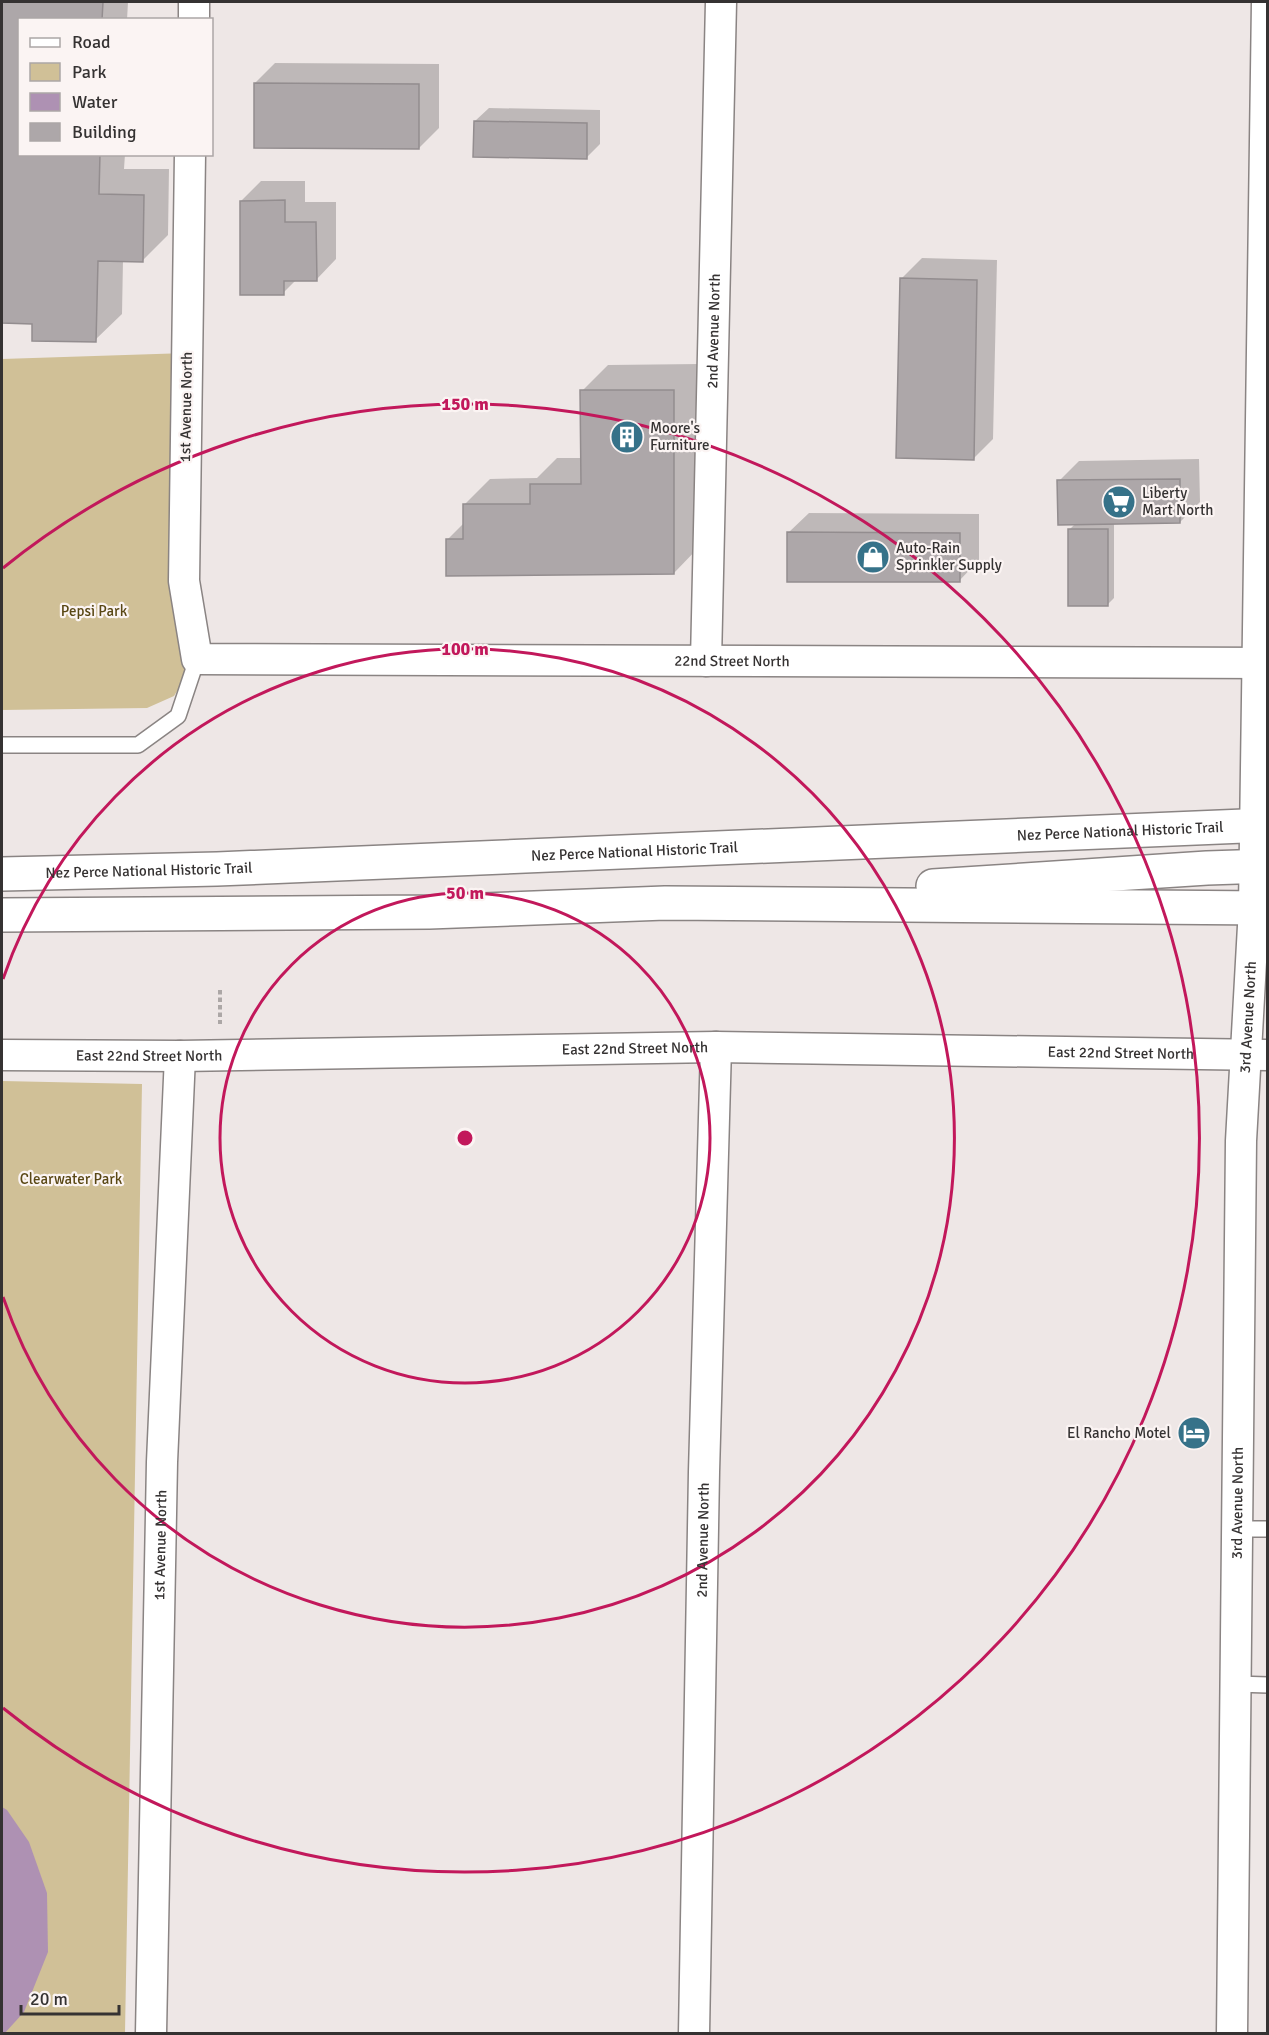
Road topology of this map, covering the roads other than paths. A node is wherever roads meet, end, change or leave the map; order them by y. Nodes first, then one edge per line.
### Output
1 (194, 2) edge
2 (721, 2) edge
3 (1267, 2) edge
4 (194, 18) edge
5 (190, 156) edge
6 (197, 659) junction
7 (706, 661) junction
8 (1263, 664) edge
9 (2, 745) edge
10 (1261, 825) edge
11 (1261, 866) edge
12 (2, 874) edge
13 (665, 903) junction
14 (1261, 908) edge
15 (2, 915) edge
16 (716, 1047) junction
17 (2, 1054) edge
18 (1257, 1055) edge
19 (180, 1056) junction
20 (1237, 1529) junction
21 (1268, 1529) edge
22 (1236, 1684) junction
23 (1268, 1685) edge
24 (151, 2034) edge
25 (694, 2034) edge
26 (1232, 2034) edge

1 - 4 street
2 - 7 street, 2nd Avenue North
3 - 8 street, 3rd Avenue North
5 - 6 street, 1st Avenue North
6 - 7 street, 22nd Street North
6 - 9 lane
7 - 8 street, 22nd Street North
8 - 10 street, 3rd Avenue North
10 - 11 street, 3rd Avenue North
10 - 12 highway, Nez Perce National Historic Trail
11 - 13 highway
11 - 14 street, 3rd Avenue North
13 - 14 highway
13 - 15 highway
14 - 18 street, 3rd Avenue North
16 - 18 street, East 22nd Street North
16 - 19 street, East 22nd Street North
16 - 25 street, 2nd Avenue North
17 - 19 street, East 22nd Street North
18 - 20 street, 3rd Avenue North
19 - 24 street, 1st Avenue North
20 - 21 lane
20 - 22 street, 3rd Avenue North
22 - 23 lane
22 - 26 street, 3rd Avenue North

